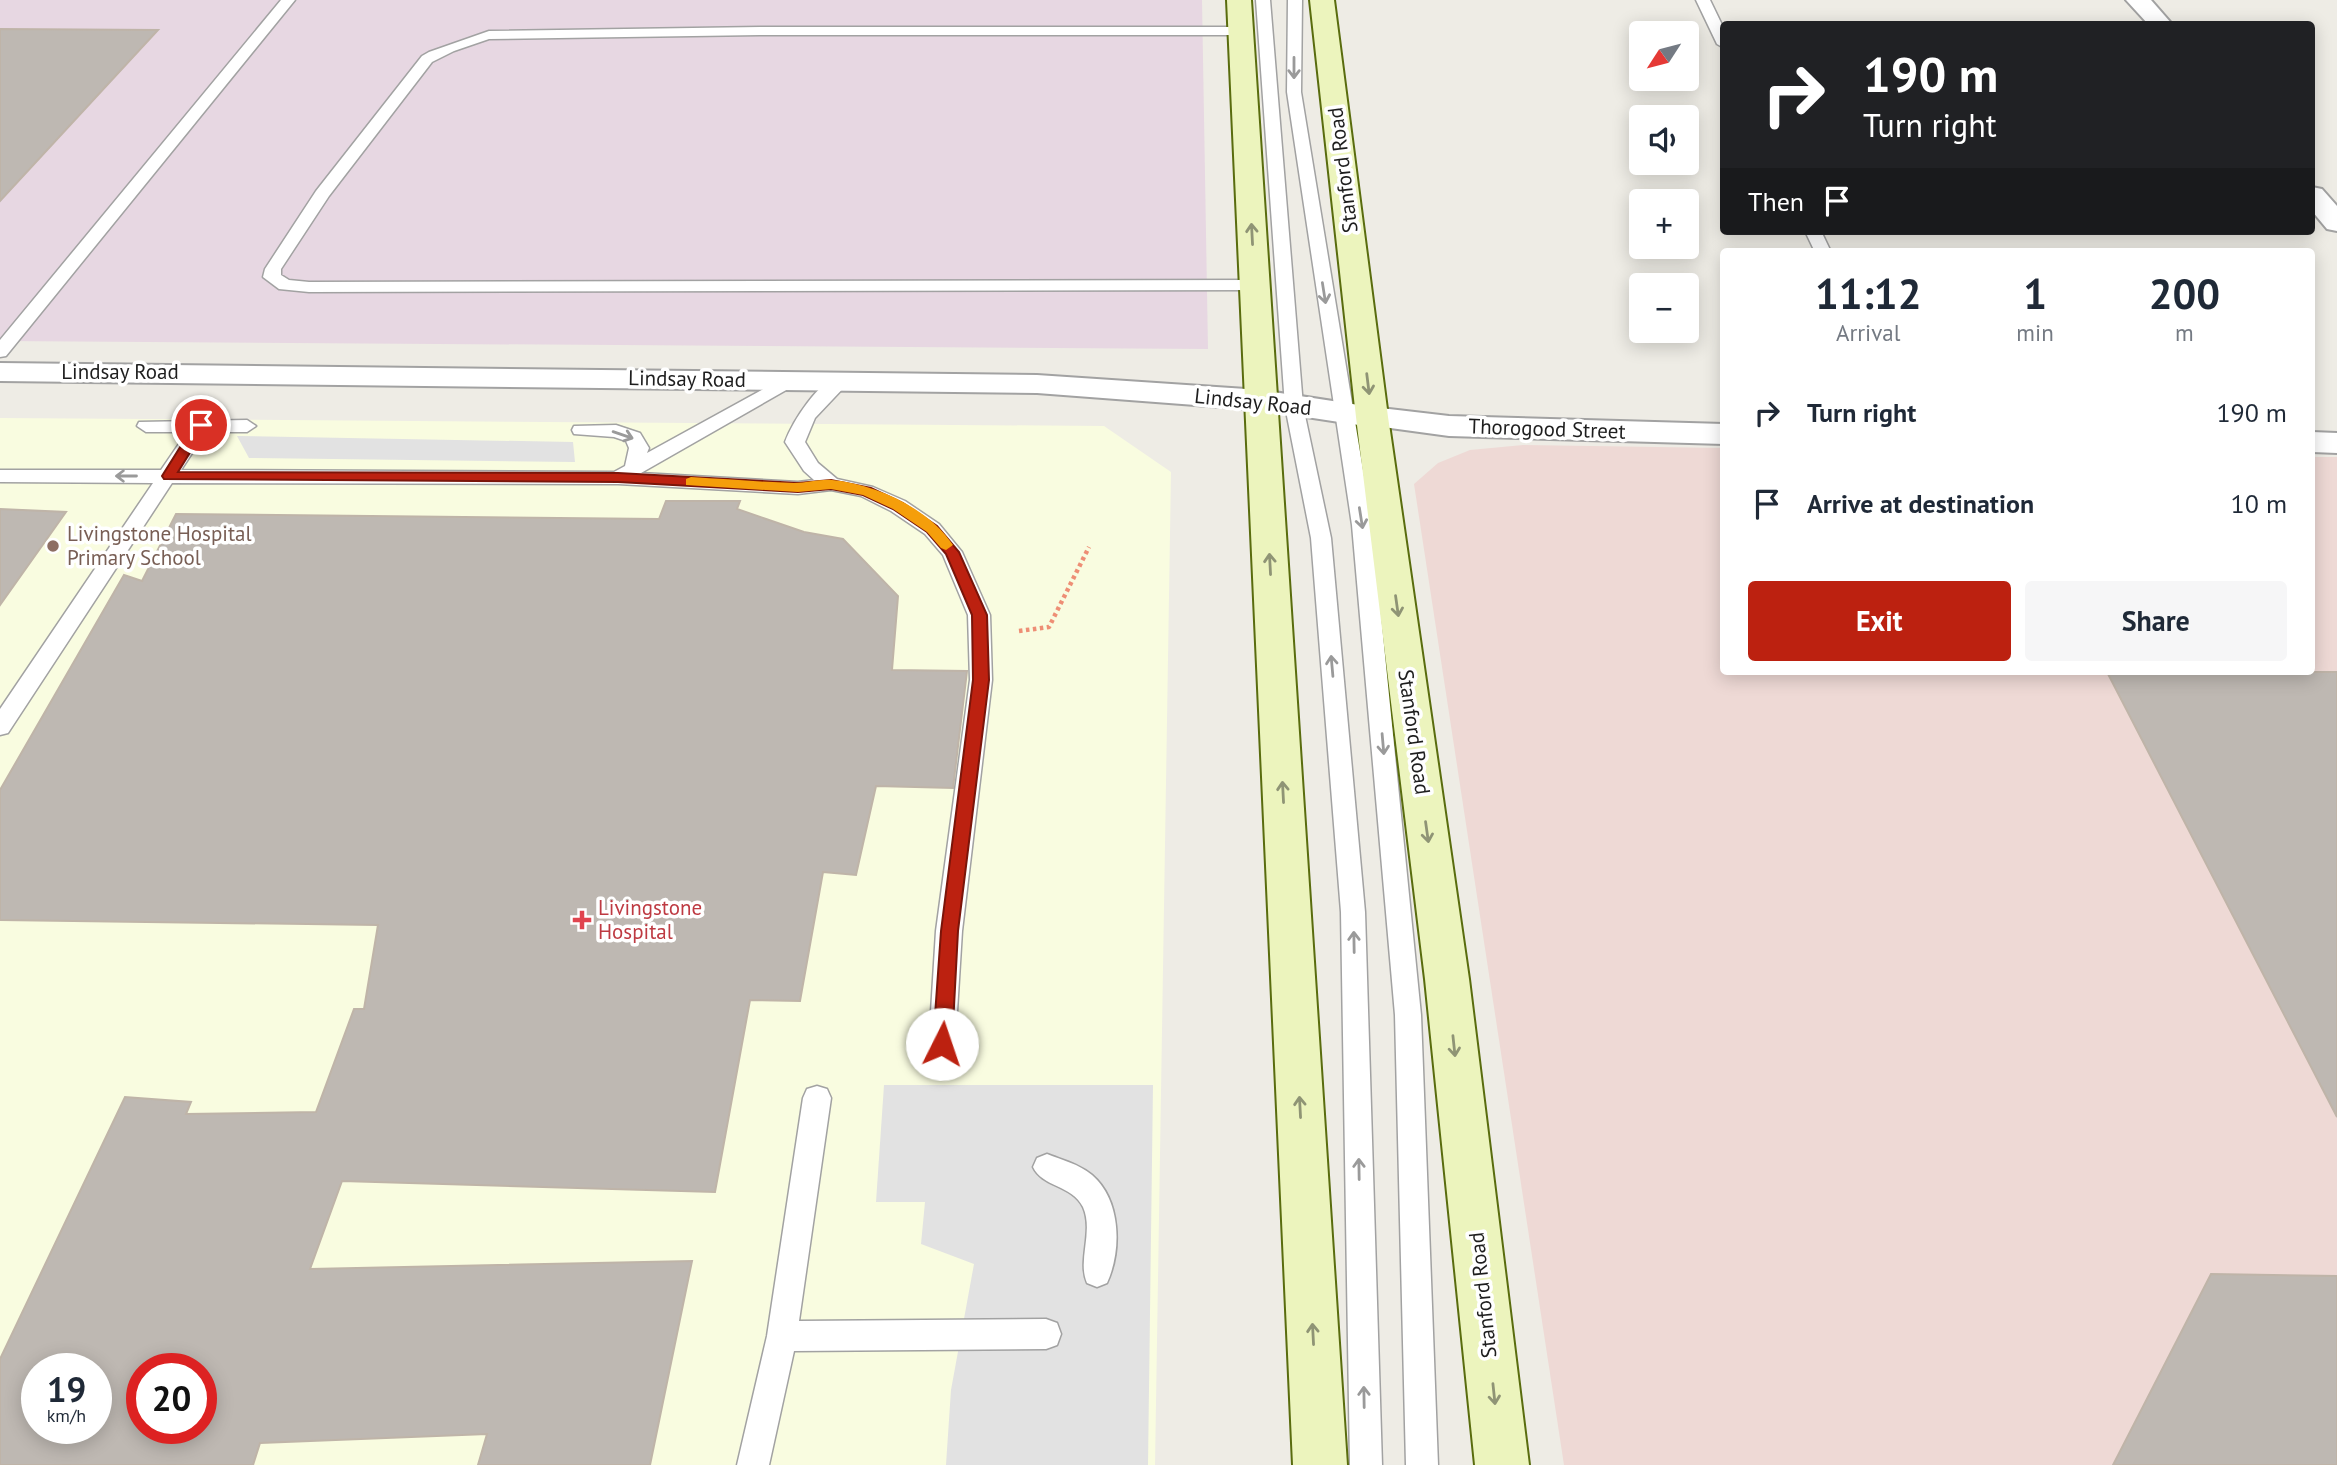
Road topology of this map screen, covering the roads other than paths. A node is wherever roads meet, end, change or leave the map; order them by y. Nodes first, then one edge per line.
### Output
1 (288, 0) edge
2 (1239, 0) edge
3 (1263, 0) edge
4 (1294, 0) edge
5 (1322, 0) edge
6 (1703, 0) edge
7 (2138, 0) edge
8 (2157, 21) edge
9 (1241, 31) junction
10 (1720, 36) edge
11 (2315, 198) edge
12 (2337, 223) edge
13 (1255, 285) junction
14 (0, 352) edge
15 (0, 372) edge
16 (789, 381) junction
17 (841, 382) junction
18 (1278, 403) junction
19 (1357, 414) junction
20 (201, 425) junction
21 (146, 426) dead end
22 (247, 426) dead end
23 (581, 430) dead end
24 (1720, 434) edge
25 (2315, 442) edge
26 (2337, 443) edge
27 (626, 473) junction
28 (0, 476) edge
29 (168, 476) junction
30 (831, 484) junction
31 (0, 727) edge
32 (942, 1044) dead end
33 (817, 1098) dead end
34 (1047, 1167) dead end
35 (1097, 1273) dead end
36 (1046, 1334) dead end
37 (782, 1336) junction
38 (753, 1465) edge
39 (1320, 1465) edge
40 (1366, 1465) edge
41 (1422, 1465) edge
42 (1502, 1465) edge

1 - 14 lane
2 - 9 main road
3 - 18 lane
4 -> 19 lane
5 -> 19 main road, Stanford Road
6 - 10 lane
7 - 8 street
13 -> 9 main road
9 - 13 lane
11 - 12 street
13 - 18 main road
15 - 16 street, Lindsay Road
16 - 17 street, Lindsay Road
16 - 27 lane
17 - 18 street, Lindsay Road
17 - 30 lane
18 - 19 street, Lindsay Road
39 -> 18 main road
40 -> 18 lane
19 - 24 street, Thorogood Street
19 -> 41 lane
19 -> 42 main road, Stanford Road
20 - 21 lane
20 - 22 lane
20 - 29 lane
23 -> 27 lane
25 - 26 street
27 - 29 lane
27 - 30 lane
29 -> 28 lane
29 - 31 lane
30 - 32 lane
33 - 37 lane
34 - 35 lane
36 - 37 lane
37 - 38 lane

